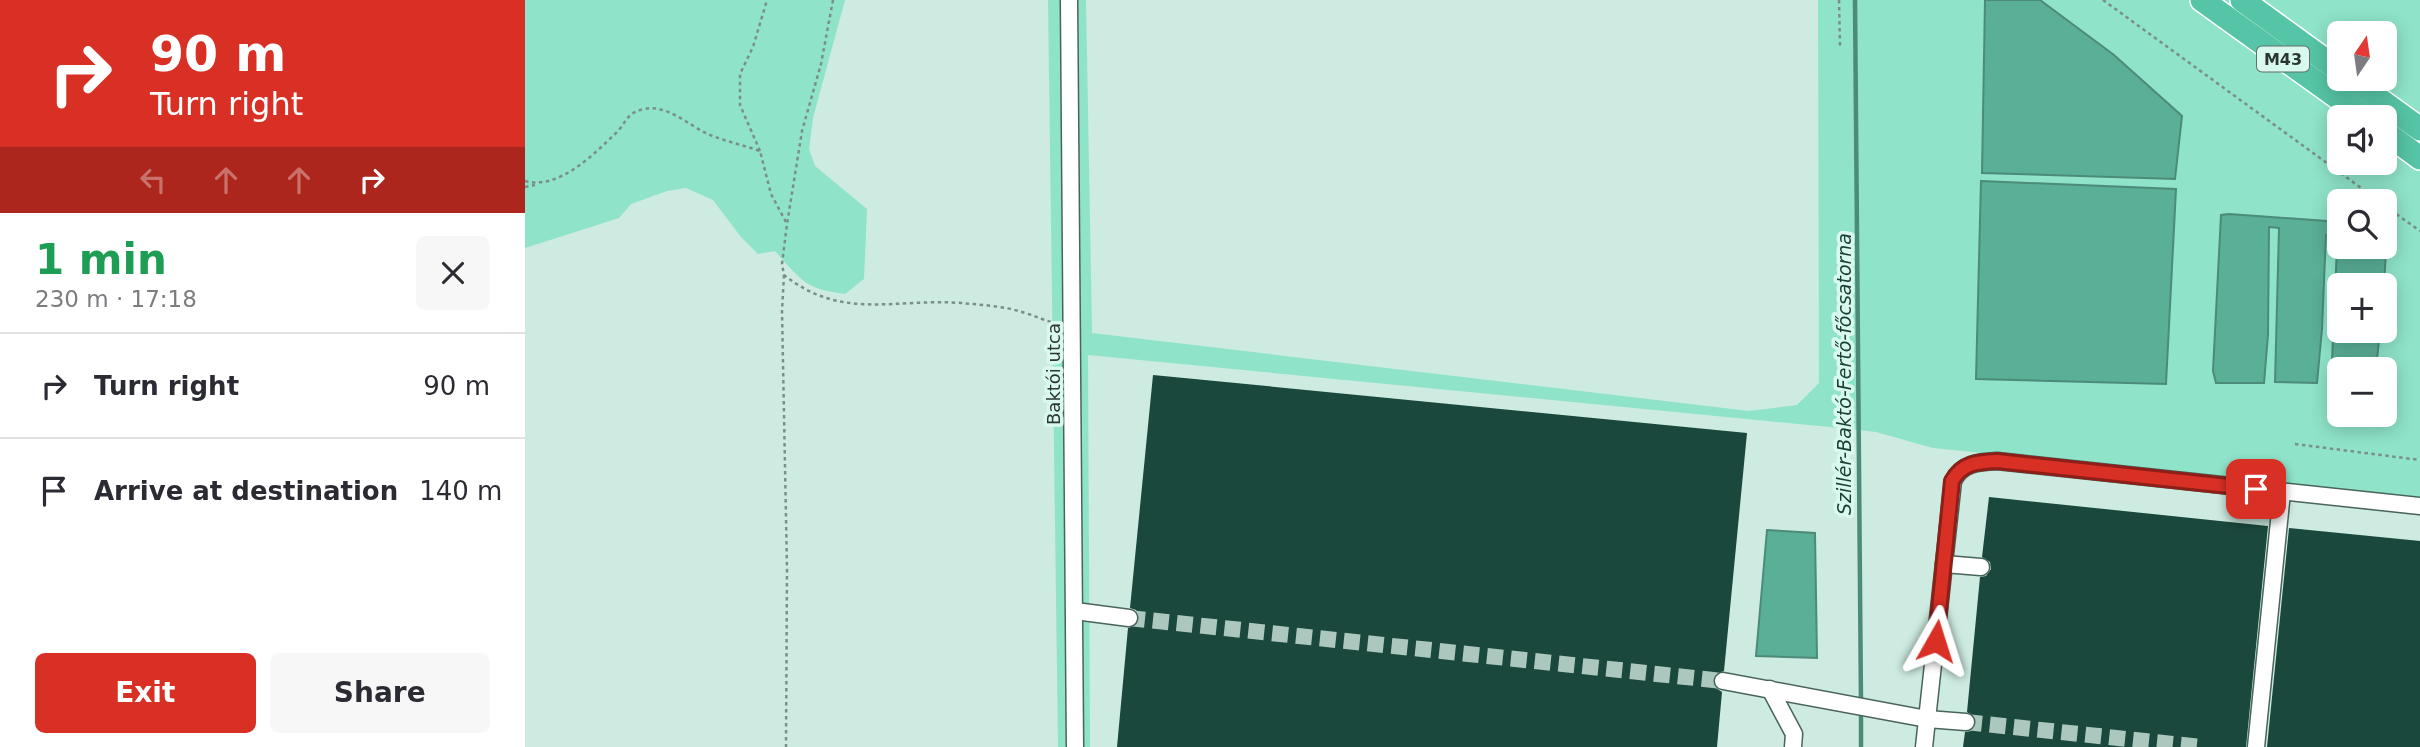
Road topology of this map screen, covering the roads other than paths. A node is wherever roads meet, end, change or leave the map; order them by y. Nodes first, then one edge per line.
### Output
1 (1069, 0) edge
2 (2202, 0) edge
3 (2242, 0) edge
4 (2327, 62) edge
5 (2368, 91) edge
6 (2348, 105) edge
7 (2420, 129) edge
8 (2397, 141) edge
9 (2420, 158) edge
10 (2282, 492) junction
11 (2420, 506) edge
12 (1944, 564) junction
13 (1981, 567) dead end
14 (1075, 611) junction
15 (1129, 618) tunnel mouth
16 (1723, 681) tunnel mouth
17 (1770, 689) junction
18 (1927, 719) junction
19 (1966, 722) tunnel mouth
20 (1075, 747) edge
21 (1793, 747) edge
22 (1924, 747) edge
23 (2256, 747) edge

1 - 14 street, Baktói utca
2 - 6 highway, M43
3 - 4 highway, M43
5 - 7 highway
8 - 9 highway
10 - 11 street
10 - 12 street
10 - 23 street
12 - 13 street
12 - 18 street
14 - 15 street
14 - 20 street, Baktói utca
16 - 17 street
17 - 18 street
17 - 21 street
18 - 19 street
18 - 22 street

